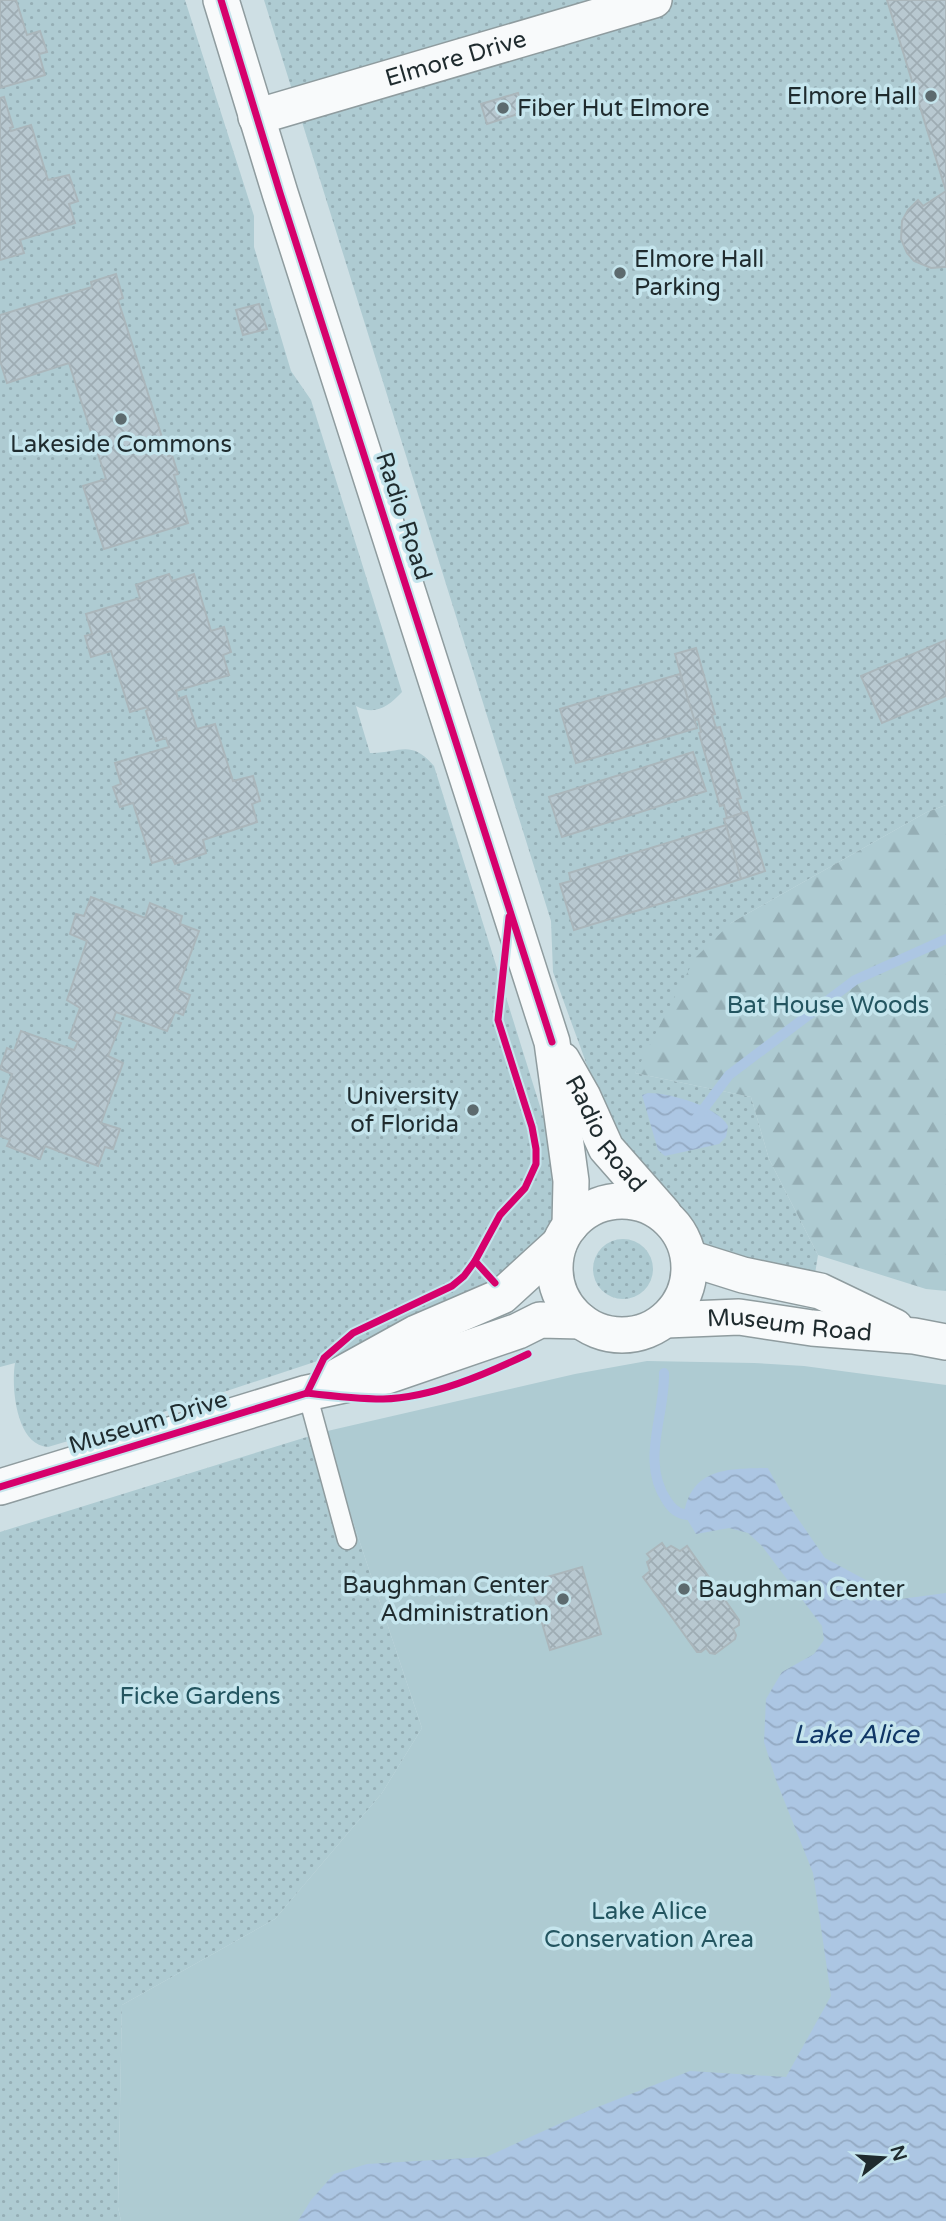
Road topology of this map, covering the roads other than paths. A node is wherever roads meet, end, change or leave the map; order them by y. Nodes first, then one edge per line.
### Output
1 (221, 0) edge
2 (654, 0) edge
3 (256, 117) junction
4 (552, 1042) junction
5 (667, 1218) junction
6 (565, 1235) junction
7 (688, 1258) junction
8 (666, 1320) junction
9 (581, 1321) junction
10 (930, 1339) edge
11 (307, 1393) junction
12 (0, 1487) edge
13 (347, 1540) dead end

1 - 3 street, Radio Road
2 - 3 street, Elmore Drive
3 - 4 street, Radio Road
4 - 5 street, Radio Road
4 - 6 street, Radio Road
5 - 6 street
5 - 7 street
6 - 9 street
6 - 11 street, Museum Drive
7 - 8 street, Museum Road
7 - 10 street, Museum Road
8 - 9 street, Museum Road
8 - 10 street, Museum Road
9 - 11 street, Museum Drive
11 - 12 street, Museum Drive
11 - 13 lane

